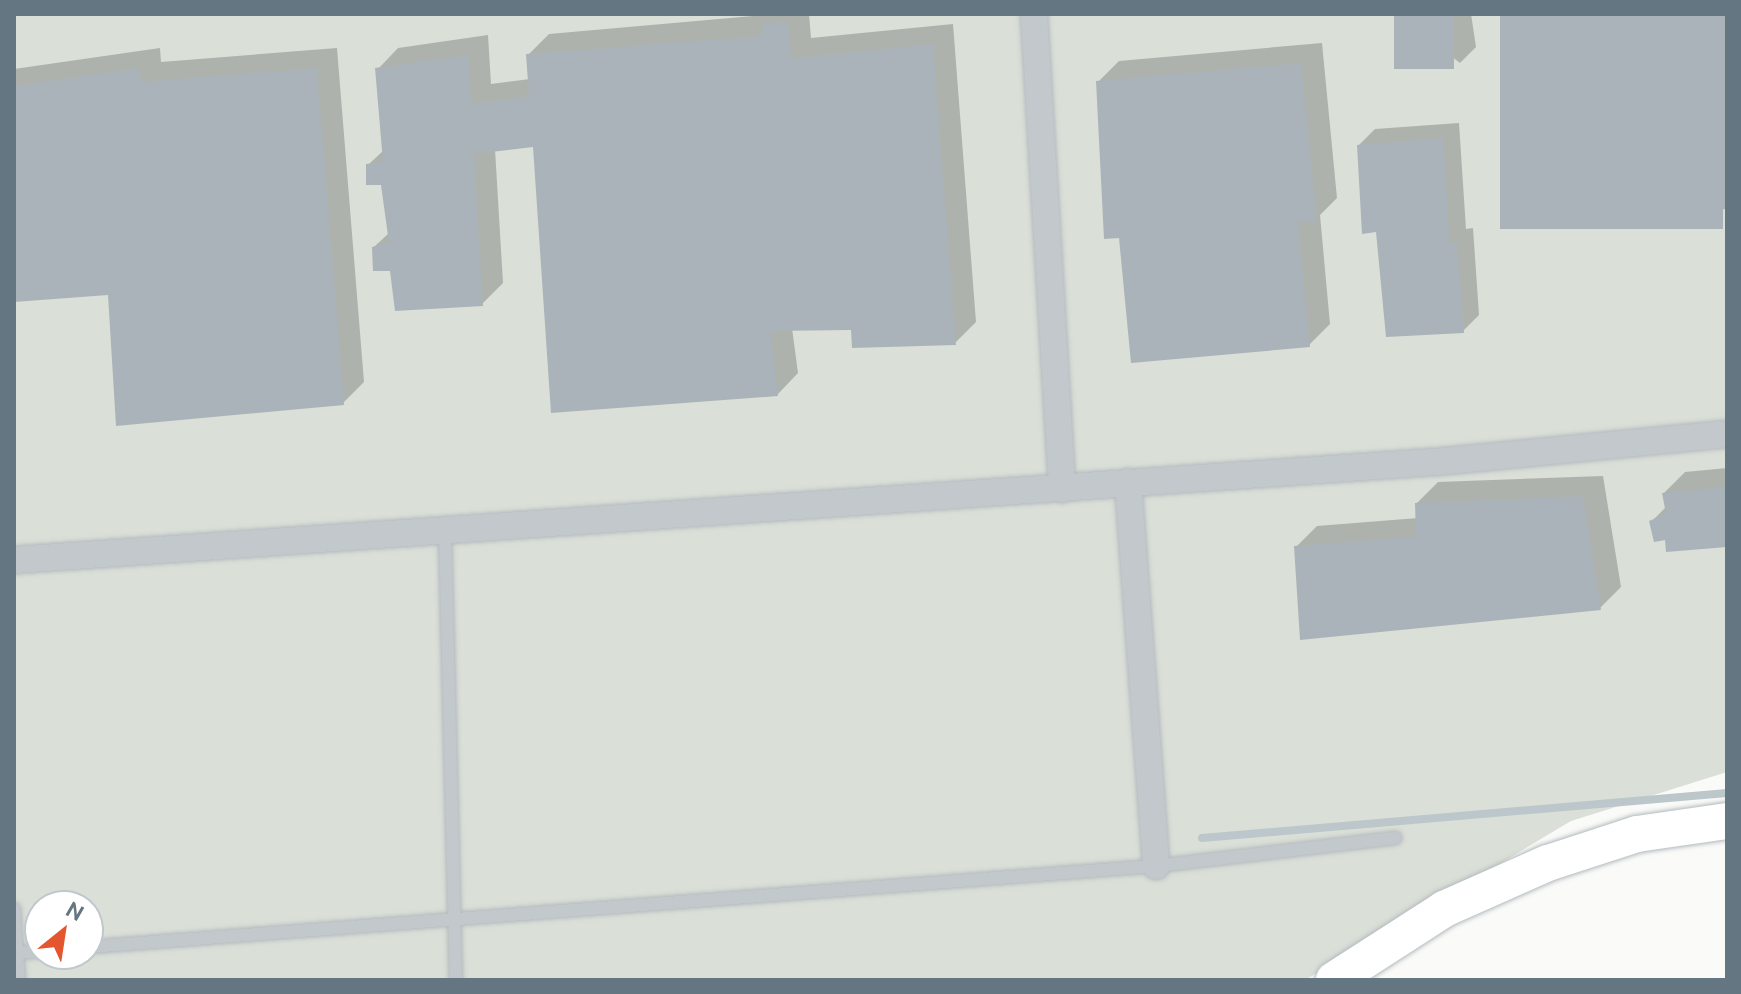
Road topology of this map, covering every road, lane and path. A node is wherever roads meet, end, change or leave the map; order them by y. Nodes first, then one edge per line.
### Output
1 (1034, 14) edge
2 (1727, 434) edge
3 (1128, 482) junction
4 (1062, 489) junction
5 (445, 532) junction
6 (14, 560) edge
7 (1727, 821) edge
8 (1395, 838) dead end
9 (1156, 866) junction
10 (14, 909) edge
11 (452, 917) junction
12 (104, 946) edge
13 (15, 952) edge
14 (19, 980) edge
15 (456, 980) edge
16 (1334, 980) edge

1 - 4 street
2 - 3 street
3 - 4 street
3 - 9 street
4 - 5 street
5 - 6 street
5 - 11 lane
7 - 16 street
8 - 9 lane
9 - 11 lane
10 - 13 lane
11 - 12 lane
11 - 15 lane
13 - 14 lane

